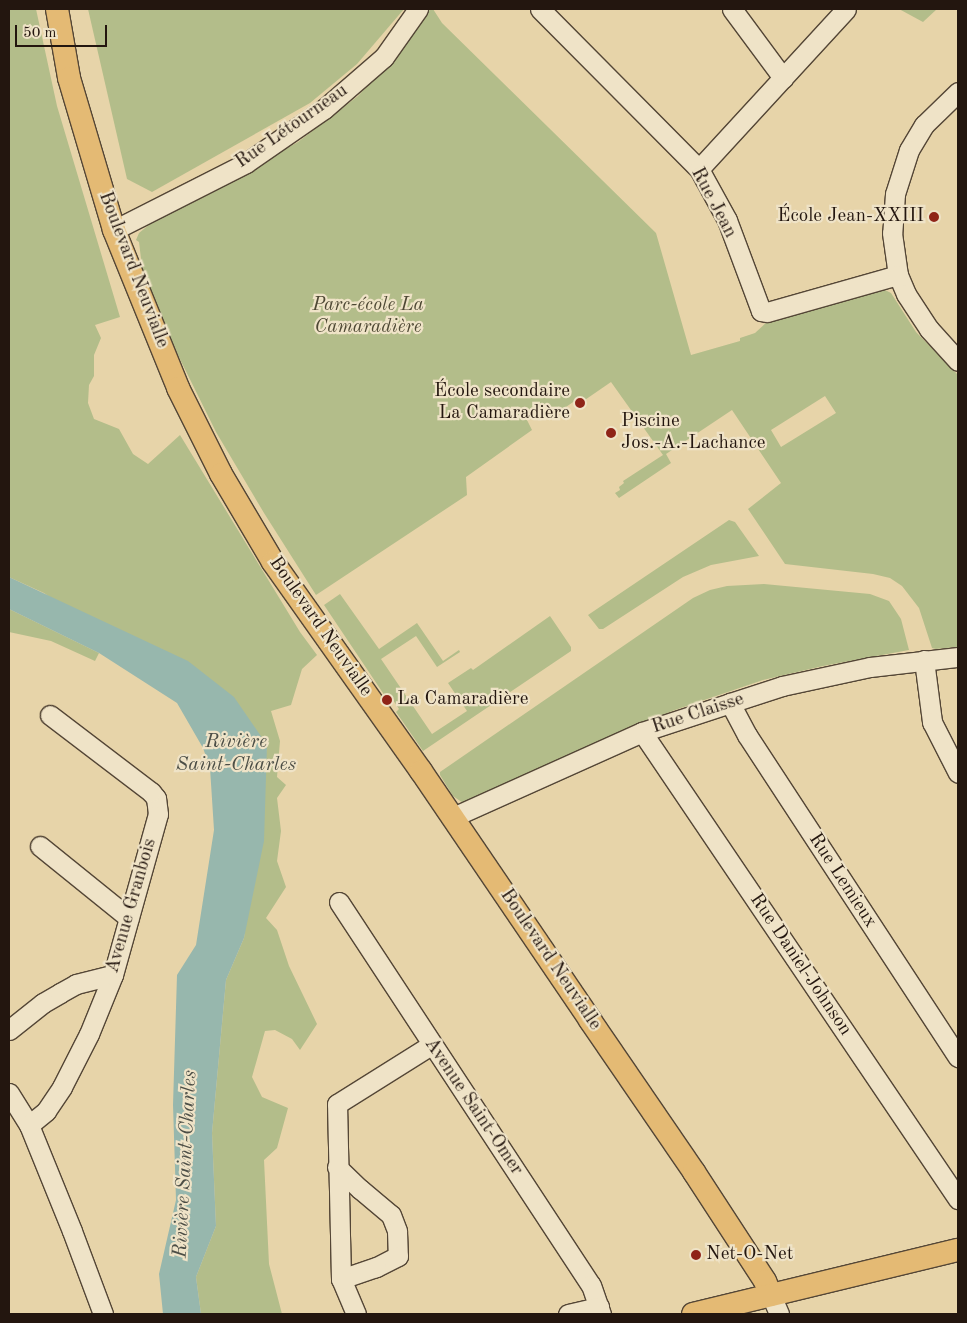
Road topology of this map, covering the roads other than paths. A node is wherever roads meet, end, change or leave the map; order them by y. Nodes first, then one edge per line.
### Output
1 (57, 9) edge
2 (418, 9) edge
3 (540, 9) edge
4 (732, 9) edge
5 (846, 9) edge
6 (783, 78) junction
7 (958, 92) edge
8 (699, 169) junction
9 (114, 230) junction
10 (898, 275) junction
11 (958, 361) edge
12 (958, 657) edge
13 (924, 660) junction
14 (730, 703) junction
15 (50, 715) dead end
16 (642, 732) junction
17 (958, 773) edge
18 (453, 817) junction
19 (40, 846) dead end
20 (339, 902) dead end
21 (129, 918) junction
22 (113, 974) junction
23 (9, 1030) edge
24 (431, 1045) junction
25 (958, 1057) edge
26 (9, 1093) edge
27 (29, 1125) junction
28 (338, 1167) junction
29 (958, 1199) edge
30 (958, 1250) edge
31 (341, 1279) junction
32 (776, 1305) edge
33 (600, 1311) edge
34 (103, 1314) edge
35 (356, 1314) edge
36 (568, 1314) edge
37 (693, 1314) edge

1 - 9 main road, Boulevard Neuvialle
2 - 9 street, Rue Létourneau
3 - 8 street, Rue Jean
4 - 6 street
5 - 6 street
6 - 8 street
7 - 10 street
8 - 10 street, Rue Jean
9 - 18 main road, Boulevard Neuvialle
10 - 11 street
12 - 13 street, Rue Claisse
13 - 14 street, Rue Claisse
13 - 17 street
14 - 16 street, Rue Claisse
14 - 25 street, Rue Lemieux
15 - 21 street, Avenue Granbois
16 - 18 street, Rue Claisse
16 - 29 street, Rue Daniel-Johnson
18 - 32 main road, Boulevard Neuvialle
19 - 21 street
20 - 24 street, Avenue Saint-Omer
21 - 22 street, Avenue Granbois
22 - 23 street
22 - 27 street, Avenue Granbois
24 - 28 street
24 - 33 street, Avenue Saint-Omer
26 - 27 street
27 - 34 street
28 - 31 street
28 - 31 street
30 - 32 main road
31 - 35 street
32 - 37 main road
33 - 36 street

